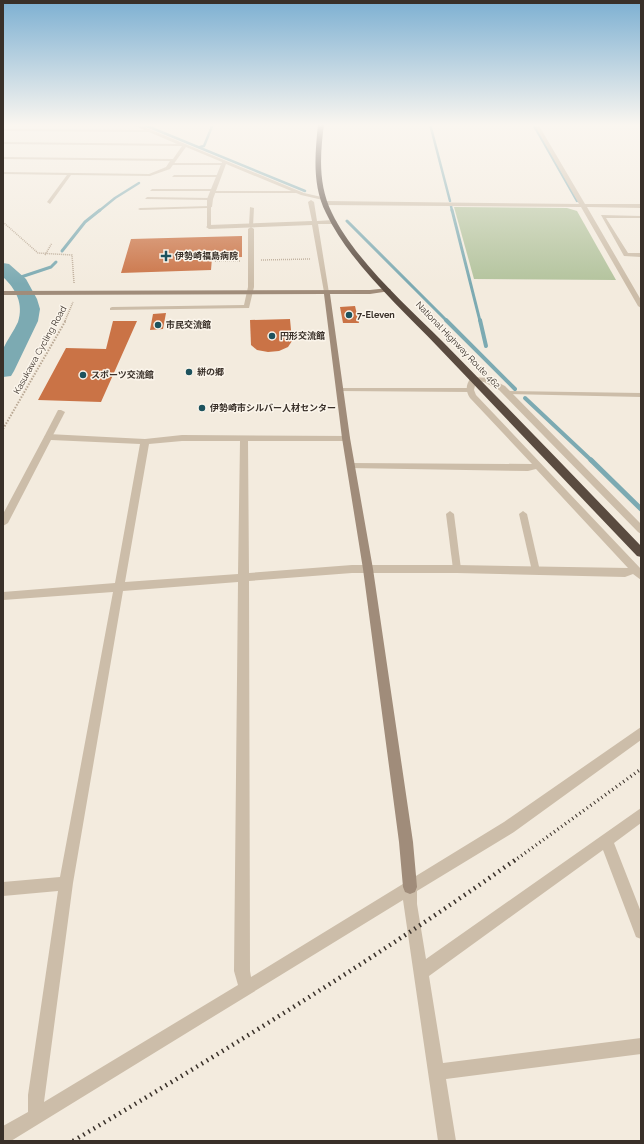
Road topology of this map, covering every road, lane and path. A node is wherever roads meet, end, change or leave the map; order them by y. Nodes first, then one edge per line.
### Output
1 (68, 177) edge
2 (218, 177) edge
3 (259, 177) edge
4 (319, 177) edge
5 (566, 177) edge
6 (152, 190) dead end
7 (213, 191) junction
8 (296, 192) junction
9 (147, 198) dead end
10 (210, 199) junction
11 (324, 200) junction
12 (50, 202) dead end
13 (311, 202) dead end
14 (582, 205) junction
15 (641, 206) edge
16 (209, 207) junction
17 (252, 208) dead end
18 (140, 210) dead end
19 (641, 217) edge
20 (3, 222) edge
21 (334, 222) junction
22 (316, 224) junction
23 (208, 227) joint
24 (251, 227) junction
25 (52, 243) dead end
26 (45, 255) junction
27 (611, 255) junction
28 (626, 255) junction
29 (641, 255) edge
30 (322, 258) junction
31 (251, 260) junction
32 (215, 261) dead end
33 (74, 286) dead end
34 (388, 290) junction
35 (250, 292) junction
36 (327, 292) junction
37 (3, 293) edge
38 (74, 299) dead end
39 (641, 306) edge
40 (112, 309) dead end
41 (474, 379) junction
42 (340, 390) junction
43 (470, 390) junction
44 (507, 393) junction
45 (641, 395) edge
46 (61, 412) dead end
47 (3, 429) edge
48 (48, 437) junction
49 (346, 438) junction
50 (244, 439) junction
51 (145, 442) junction
52 (351, 466) junction
53 (538, 466) junction
54 (450, 514) dead end
55 (524, 514) dead end
56 (3, 523) edge
57 (641, 530) edge
58 (641, 553) edge
59 (368, 569) junction
60 (457, 569) junction
61 (536, 571) junction
62 (638, 573) edge
63 (243, 578) junction
64 (120, 588) junction
65 (3, 596) edge
66 (641, 733) edge
67 (641, 815) edge
68 (605, 841) junction
69 (66, 883) junction
70 (410, 887) junction
71 (3, 889) edge
72 (641, 932) edge
73 (421, 972) junction
74 (246, 988) junction
75 (641, 1046) edge
76 (437, 1072) junction
77 (36, 1115) junction
78 (3, 1136) edge
79 (448, 1141) edge

1 - 12 street
2 - 7 street
3 - 8 street
4 - 11 highway, National Highway Route 462
5 - 14 street
6 - 7 lane
7 - 8 lane
7 - 10 street
8 - 11 street
9 - 10 lane
10 - 16 street
11 - 14 street
11 - 21 highway, National Highway Route 462
13 - 22 street
14 - 15 street
14 - 27 street
16 - 18 lane
16 - 23 lane
17 - 24 lane
19 - 28 lane
20 - 26 path
21 - 22 street
21 - 34 highway, National Highway Route 462
22 - 24 street
22 - 30 street
23 - 24 street
24 - 31 lane
25 - 26 path
26 - 33 path
27 - 28 lane
27 - 39 street
28 - 29 lane
30 - 31 path
30 - 36 street
31 - 32 path
31 - 35 lane
34 - 36 street
34 - 41 highway, National Highway Route 462
35 - 36 street
35 - 37 street
35 - 40 lane
36 - 42 street
38 - 47 path, Kasukawa Cycling Road
41 - 43 street
41 - 44 street
41 - 58 highway, National Highway Route 462
42 - 43 lane
42 - 49 street
43 - 53 street
44 - 45 lane
44 - 57 street
46 - 48 lane
48 - 51 street
48 - 56 street
49 - 50 street
49 - 52 street
50 - 51 street
50 - 63 street
51 - 64 street
52 - 53 street
52 - 59 street
53 - 62 street
54 - 60 lane
55 - 61 lane
59 - 60 street
59 - 63 street
59 - 70 street
60 - 61 street
61 - 62 street
63 - 64 street
63 - 74 street
64 - 65 street
64 - 69 street
66 - 70 street
67 - 68 street
68 - 72 street
68 - 73 street
69 - 71 street
69 - 77 street
70 - 73 street
70 - 74 street
73 - 76 street
74 - 77 street
75 - 76 street
76 - 79 street
77 - 78 street

